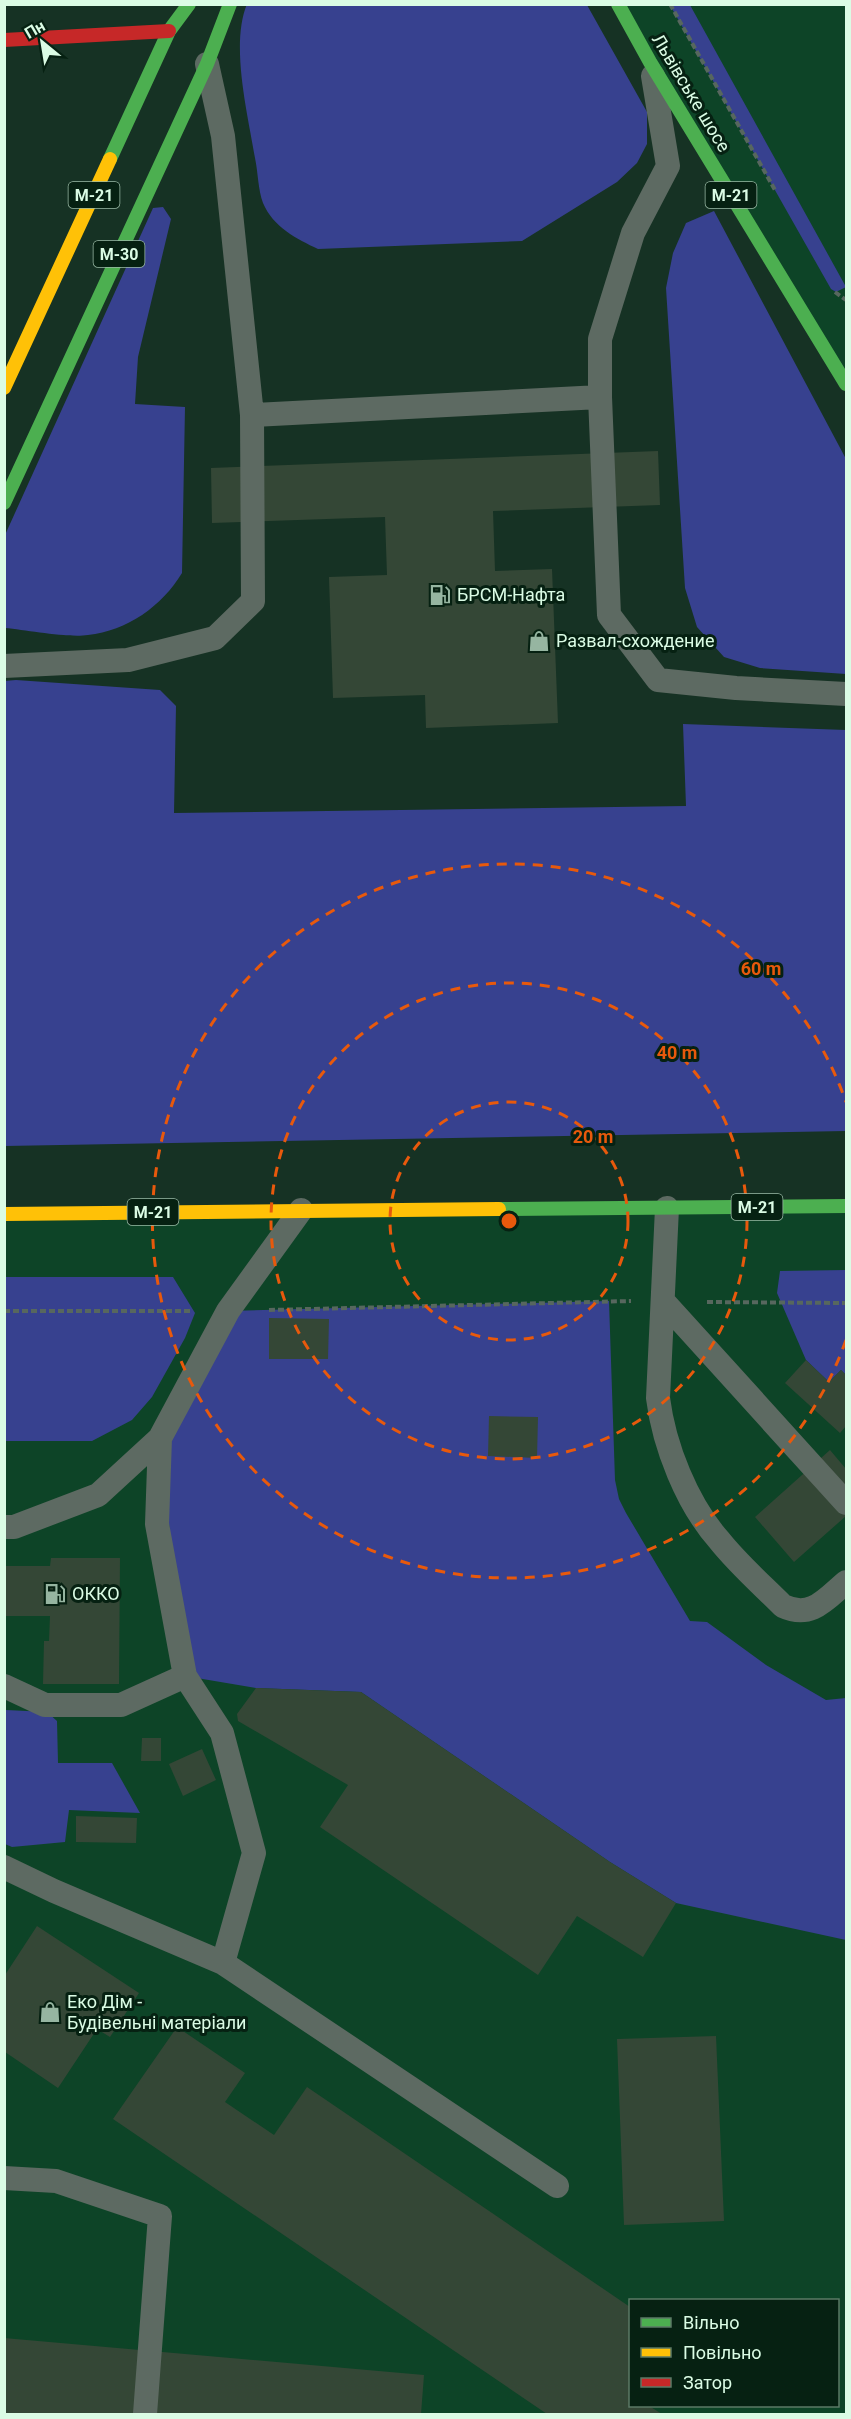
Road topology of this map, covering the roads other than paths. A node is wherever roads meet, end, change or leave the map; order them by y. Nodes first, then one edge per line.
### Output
1 (189, 4) edge
2 (230, 4) edge
3 (618, 4) edge
4 (169, 31) junction
5 (4, 40) edge
6 (650, 62) junction
7 (207, 64) junction
8 (846, 384) edge
9 (4, 388) edge
10 (600, 397) junction
11 (252, 415) junction
12 (4, 503) edge
13 (4, 666) edge
14 (846, 694) edge
15 (846, 1206) edge
16 (666, 1208) junction
17 (301, 1210) junction
18 (4, 1214) edge
19 (663, 1301) junction
20 (160, 1438) junction
21 (846, 1503) edge
22 (4, 1527) edge
23 (846, 1582) edge
24 (185, 1676) junction
25 (4, 1686) edge
26 (4, 1867) edge
27 (223, 1963) junction
28 (4, 2178) edge
29 (557, 2186) dead end
30 (145, 2415) edge

1 - 4 main road, М-21
2 - 7 main road, М-30
3 - 6 main road, Львівське шосе / М-21
4 - 5 main road
4 - 9 main road, М-21
6 - 8 main road, Львівське шосе / М-21
6 - 10 lane
7 - 11 lane
7 - 12 main road, М-30
10 - 11 lane
10 - 14 lane
11 - 13 lane
15 - 16 main road, М-21
16 - 17 main road, М-21
16 - 19 lane
17 - 18 main road, М-21
17 - 20 lane
19 - 21 lane
19 - 23 lane
20 - 22 lane
20 - 24 lane
24 - 25 lane
24 - 27 lane
26 - 27 lane
27 - 29 lane
28 - 30 lane

